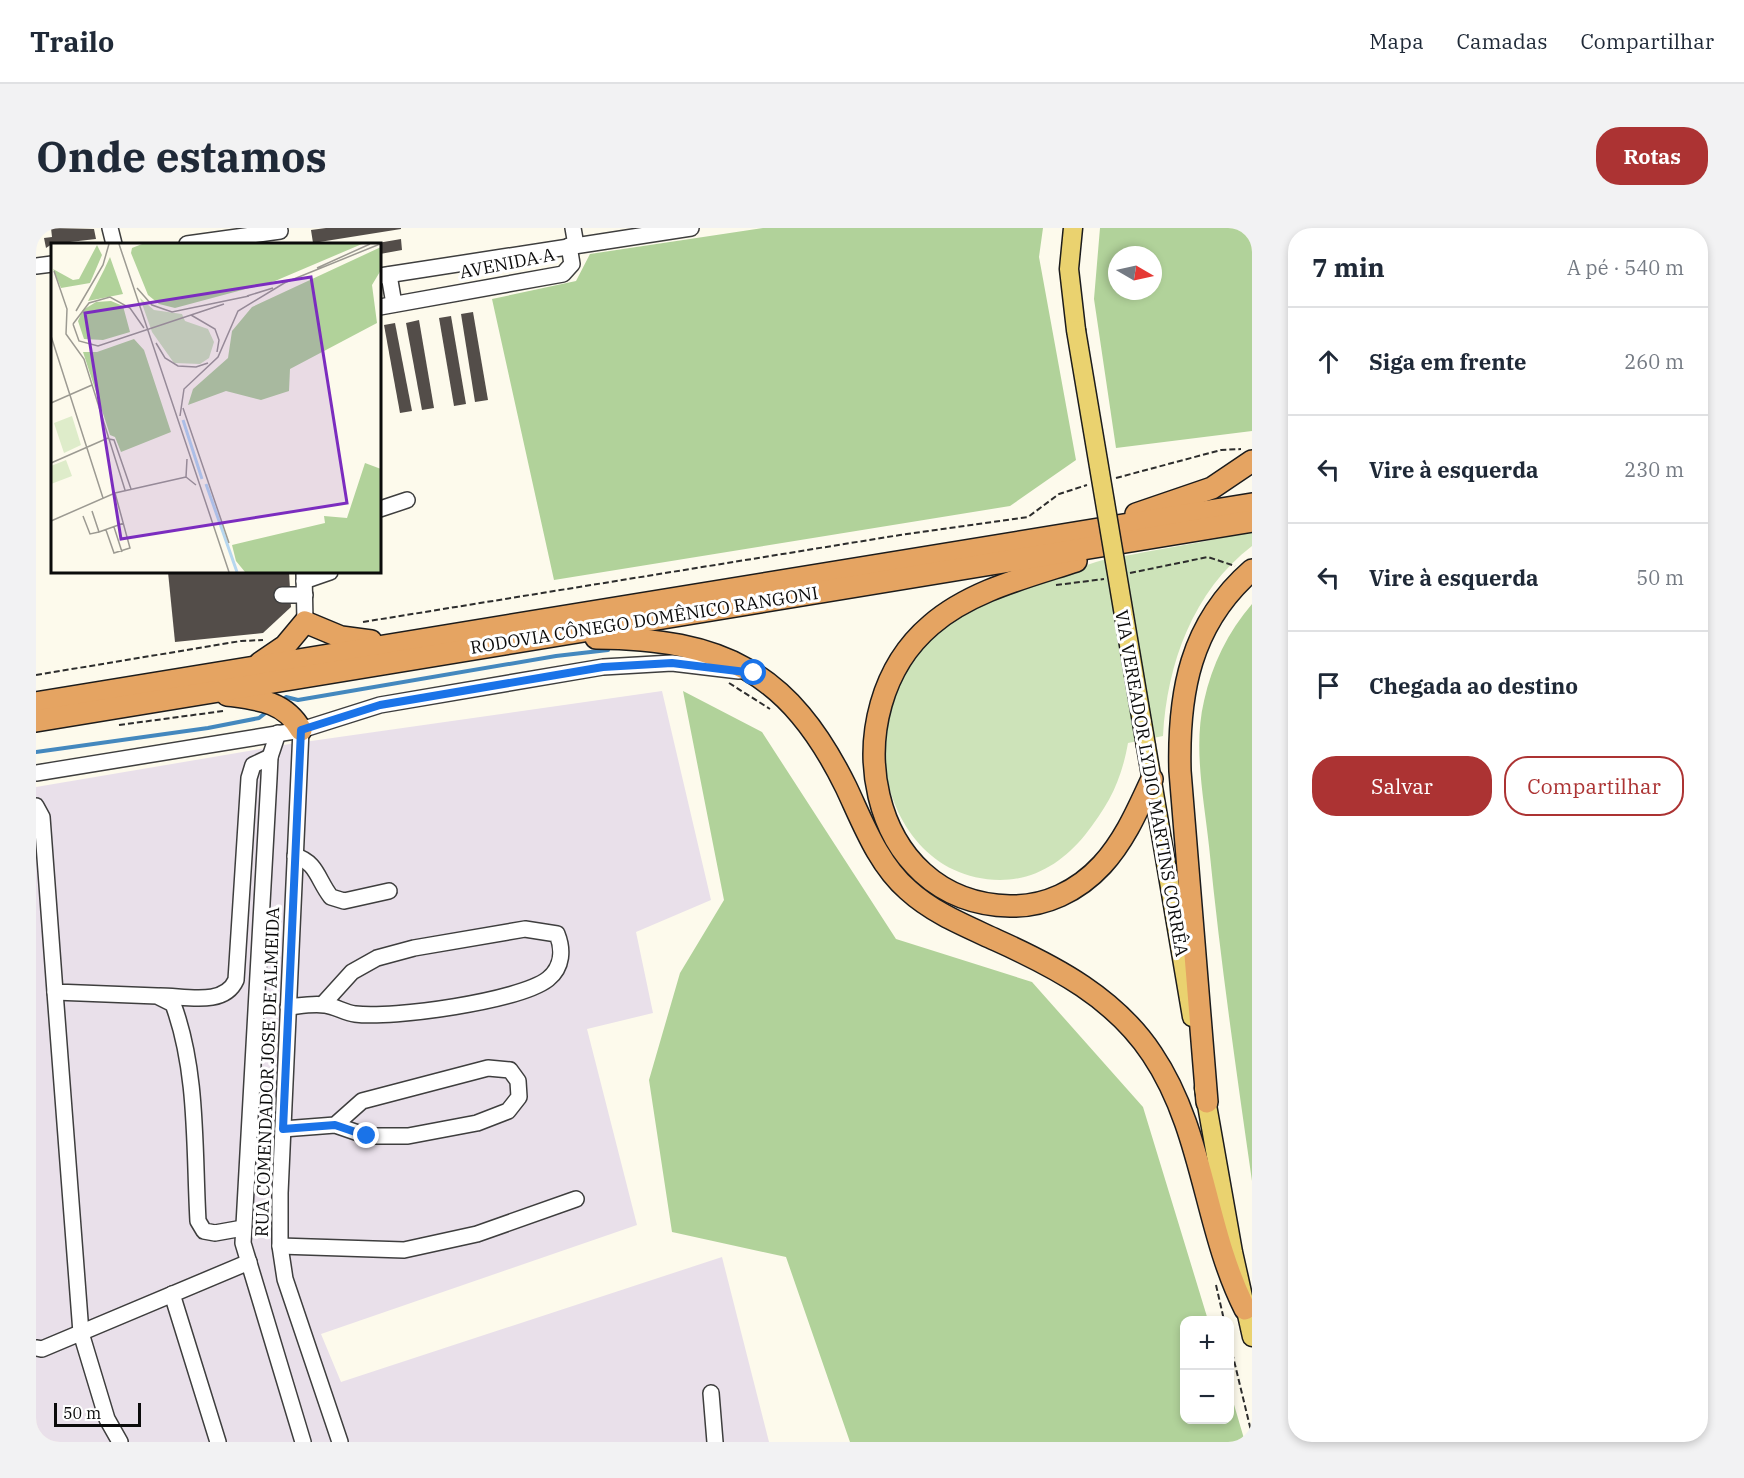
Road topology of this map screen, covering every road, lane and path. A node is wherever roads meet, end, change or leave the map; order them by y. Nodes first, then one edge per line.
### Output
1 (110, 228) edge
2 (573, 228) edge
3 (691, 228) edge
4 (1073, 228) edge
5 (280, 235) edge
6 (114, 243) edge
7 (197, 243) edge
8 (573, 246) junction
9 (51, 264) edge
10 (459, 264) junction
11 (36, 266) edge
12 (384, 276) edge
13 (465, 291) junction
14 (387, 306) edge
15 (1247, 455) edge
16 (1112, 479) dead end
17 (1090, 484) dead end
18 (407, 500) dead end
19 (1252, 504) edge
20 (381, 507) edge
21 (1252, 521) edge
22 (1122, 526) junction
23 (1139, 541) junction
24 (1246, 569) edge
25 (328, 573) edge
26 (1124, 574) dead end
27 (1108, 578) dead end
28 (304, 583) edge
29 (1049, 586) dead end
30 (282, 595) dead end
31 (306, 622) junction
32 (357, 624) dead end
33 (270, 637) dead end
34 (541, 637) junction
35 (399, 643) junction
36 (255, 667) junction
37 (754, 673) junction
38 (36, 675) edge
39 (206, 692) junction
40 (36, 703) edge
41 (36, 721) edge
42 (301, 730) junction
43 (278, 733) junction
44 (270, 757) junction
45 (36, 773) edge
46 (1152, 779) junction
47 (36, 806) edge
48 (295, 856) junction
49 (389, 891) dead end
50 (55, 992) junction
51 (157, 996) junction
52 (323, 1004) junction
53 (288, 1007) junction
54 (1207, 1102) junction
55 (335, 1125) junction
56 (283, 1129) junction
57 (576, 1199) dead end
58 (243, 1228) junction
59 (280, 1246) junction
60 (249, 1262) junction
61 (172, 1294) junction
62 (1245, 1309) junction
63 (81, 1333) junction
64 (1252, 1336) edge
65 (36, 1348) edge
66 (1234, 1361) edge
67 (711, 1393) dead end
68 (1252, 1435) edge
69 (120, 1442) edge
70 (218, 1442) edge
71 (303, 1442) edge
72 (340, 1442) edge
73 (715, 1442) edge

1 - 6 street
2 - 8 street
3 - 8 street
4 - 46 main road, VIA VEREADOR LYDIO MARTINS CORRÊA, bridge
5 - 7 street
8 - 10 street, AVENIDA A
8 - 13 street, AVENIDA A
9 - 11 street
10 - 12 street, AVENIDA A
10 - 13 street
12 - 14 street
13 - 14 street, AVENIDA A
15 - 16 path
15 - 22 highway
17 - 32 path
18 - 20 street
19 - 22 highway, RODOVIA CÔNEGO DOMÊNICO RANGONI
21 - 23 highway, RODOVIA CÔNEGO DOMÊNICO RANGONI
22 - 35 highway, RODOVIA CÔNEGO DOMÊNICO RANGONI
23 - 34 highway, RODOVIA CÔNEGO DOMÊNICO RANGONI
23 - 46 highway
24 - 26 path
24 - 54 highway
25 - 28 street
27 - 29 path
28 - 30 street
28 - 31 street
31 - 35 highway
31 - 36 highway
33 - 38 path
34 - 37 highway
34 - 39 highway, RODOVIA CÔNEGO DOMÊNICO RANGONI
35 - 36 highway, RODOVIA CÔNEGO DOMÊNICO RANGONI
36 - 40 highway, RODOVIA CÔNEGO DOMÊNICO RANGONI
37 - 42 street
37 - 62 highway
39 - 41 highway, RODOVIA CÔNEGO DOMÊNICO RANGONI
39 - 42 highway
42 - 43 street
42 - 48 street, RUA COMENDADOR JOSE DE ALMEIDA
43 - 44 street
43 - 45 street
44 - 51 street
44 - 58 street
46 - 54 main road, VIA VEREADOR LYDIO MARTINS CORRÊA
47 - 50 street
48 - 49 street
48 - 53 street, RUA COMENDADOR JOSE DE ALMEIDA
50 - 51 street
50 - 63 street
51 - 58 street
52 - 52 street
52 - 53 street
53 - 56 street, RUA COMENDADOR JOSE DE ALMEIDA
54 - 62 main road, VIA VEREADOR LYDIO MARTINS CORRÊA
55 - 55 street
55 - 56 street
56 - 59 street, RUA COMENDADOR JOSE DE ALMEIDA
57 - 59 street
58 - 60 street
59 - 72 street, RUA COMENDADOR JOSE DE ALMEIDA
60 - 61 street
60 - 71 street
61 - 63 street
61 - 70 street
62 - 64 main road, VIA VEREADOR LYDIO MARTINS CORRÊA
63 - 65 street
63 - 69 street
66 - 68 path
67 - 73 street

